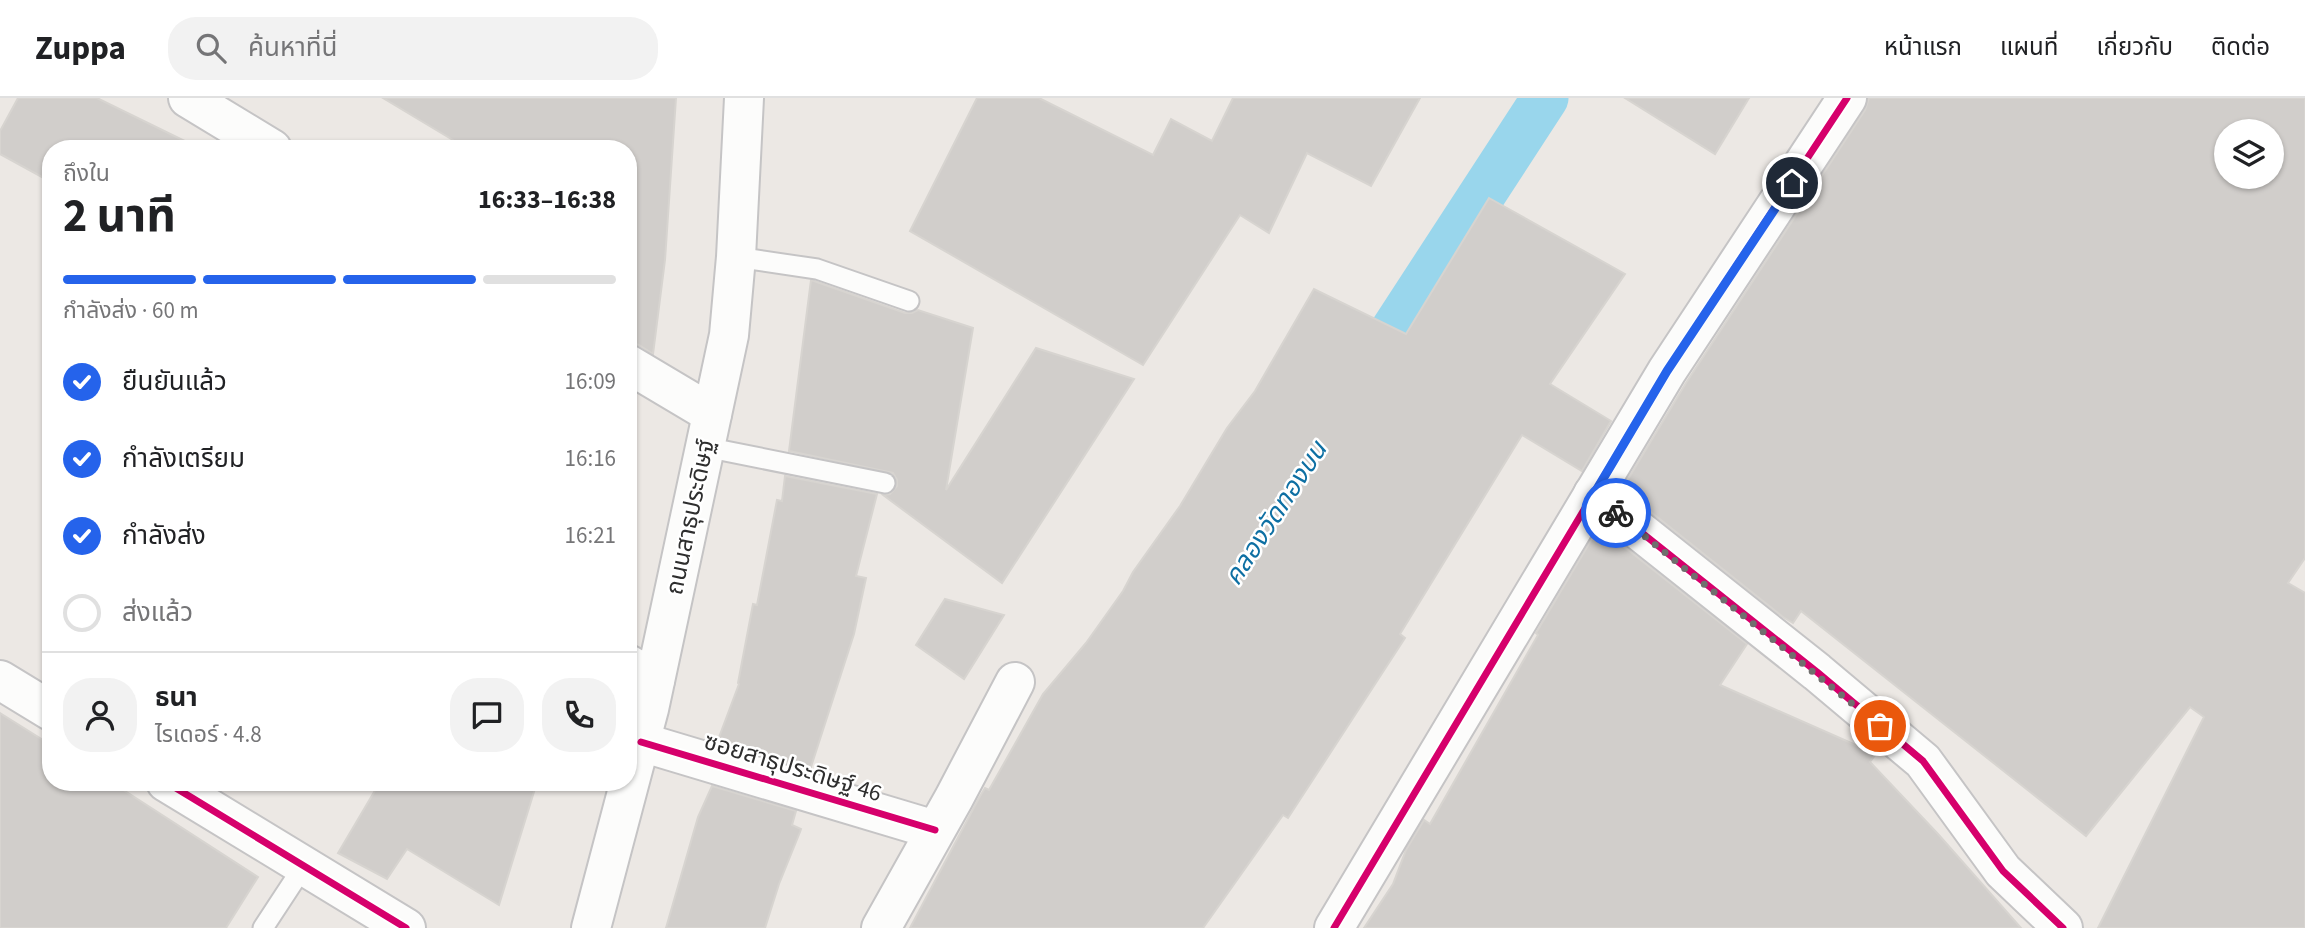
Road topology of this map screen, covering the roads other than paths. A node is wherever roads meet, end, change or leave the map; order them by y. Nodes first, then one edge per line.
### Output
1 (744, 98) edge
2 (1847, 98) edge
3 (192, 99) edge
4 (258, 140) edge
5 (736, 257) junction
6 (909, 301) dead end
7 (637, 371) edge
8 (709, 430) junction
9 (886, 483) dead end
10 (1594, 494) junction
11 (642, 672) edge
12 (0, 680) edge
13 (1015, 682) dead end
14 (42, 706) edge
15 (641, 741) junction
16 (637, 756) edge
17 (181, 791) edge
18 (628, 791) edge
19 (935, 830) junction
20 (303, 866) junction
21 (263, 928) edge
22 (406, 928) edge
23 (592, 928) edge
24 (881, 928) edge
25 (1334, 928) edge
26 (2063, 928) edge

1 - 5 street, ถนนสาธุประดิษฐ์
2 - 10 street
3 - 4 street
5 - 6 lane
5 - 8 street, ถนนสาธุประดิษฐ์
7 - 8 street
8 - 9 lane
8 - 11 street, ถนนสาธุประดิษฐ์
10 - 25 street
10 - 26 street
11 - 15 street, ถนนสาธุประดิษฐ์
12 - 14 street
13 - 19 street
15 - 16 street, ถนนสาธุประดิษฐ์
15 - 19 street, ซอยสาธุประดิษฐ์ 46
17 - 20 street
18 - 23 street, ถนนสาธุประดิษฐ์
19 - 24 street
20 - 21 lane
20 - 22 street

